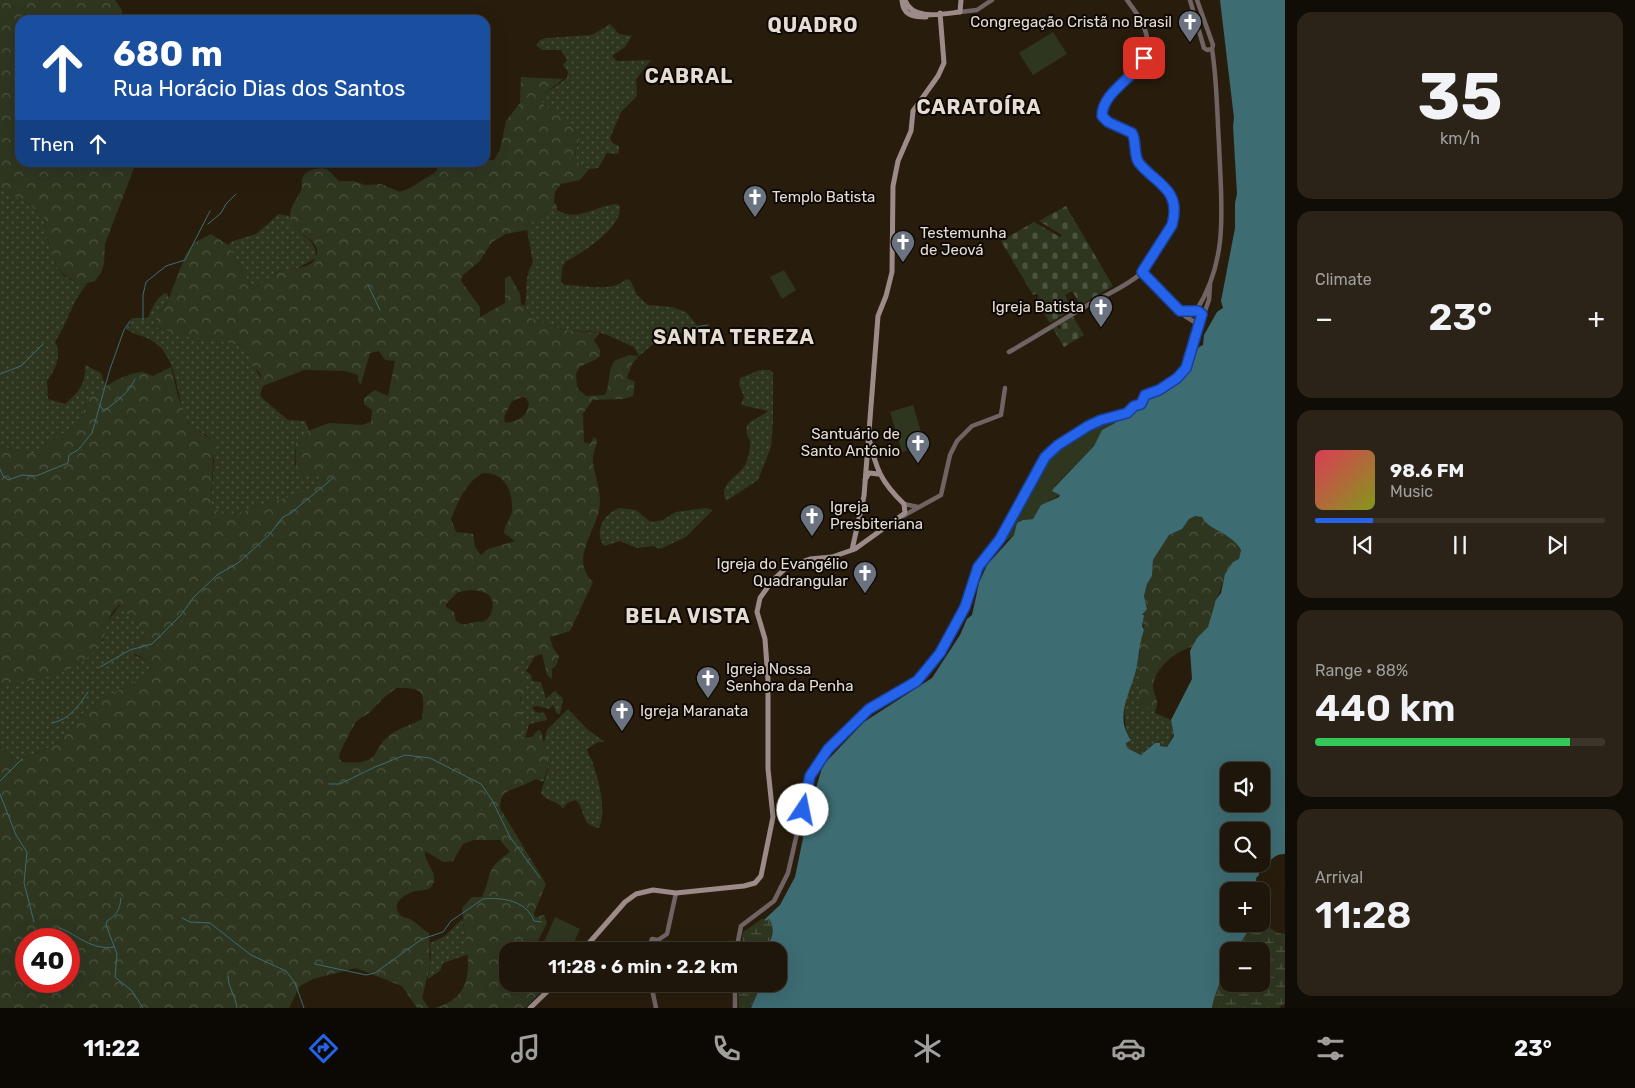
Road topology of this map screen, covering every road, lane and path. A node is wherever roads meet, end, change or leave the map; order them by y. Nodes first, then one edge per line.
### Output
1 (903, 0) edge
2 (961, 0) edge
3 (992, 0) edge
4 (1127, 0) edge
5 (1190, 0) edge
6 (1197, 0) edge
7 (960, 12) junction
8 (918, 13) junction
9 (940, 14) junction
10 (909, 15) junction
11 (902, 18) dead end
12 (1213, 42) junction
13 (1203, 45) junction
14 (1212, 49) junction
15 (1142, 272) junction
16 (1210, 283) junction
17 (1180, 311) junction
18 (1195, 311) junction
19 (1202, 318) junction
20 (1192, 320) junction
21 (1198, 332) junction
22 (1009, 352) dead end
23 (1005, 388) dead end
24 (869, 438) junction
25 (878, 474) junction
26 (865, 481) junction
27 (904, 504) junction
28 (919, 507) junction
29 (901, 518) junction
30 (854, 536) junction
31 (852, 550) junction
32 (844, 553) junction
33 (676, 893) junction
34 (590, 942) edge
35 (651, 942) edge
36 (738, 942) edge
37 (547, 992) edge
38 (653, 992) edge
39 (735, 992) edge
40 (530, 1008) edge
41 (656, 1008) edge
42 (735, 1008) edge

1 - 8 main road
1 - 10 main road
2 - 7 main road
3 - 7 street
4 - 15 street
5 - 13 street
6 - 12 street
7 - 9 main road
8 - 9 main road
8 - 10 main road
9 - 10 main road
9 - 24 main road
10 - 11 main road
12 - 13 street
12 - 14 street
13 - 14 street
14 - 16 street
15 - 17 street
15 - 22 street
16 - 18 street
16 - 19 street
17 - 18 street
17 - 20 street
18 - 19 street
18 - 20 street
19 - 20 street
19 - 21 street
20 - 21 street
21 - 36 street
23 - 28 street
24 - 25 main road
24 - 26 main road
25 - 26 main road
25 - 27 main road
26 - 30 main road
27 - 28 street
27 - 29 main road
28 - 29 street
29 - 31 main road
30 - 31 main road
30 - 32 main road
31 - 32 main road
32 - 33 main road
33 - 34 main road
33 - 35 street
37 - 40 main road
38 - 41 street
39 - 42 street

